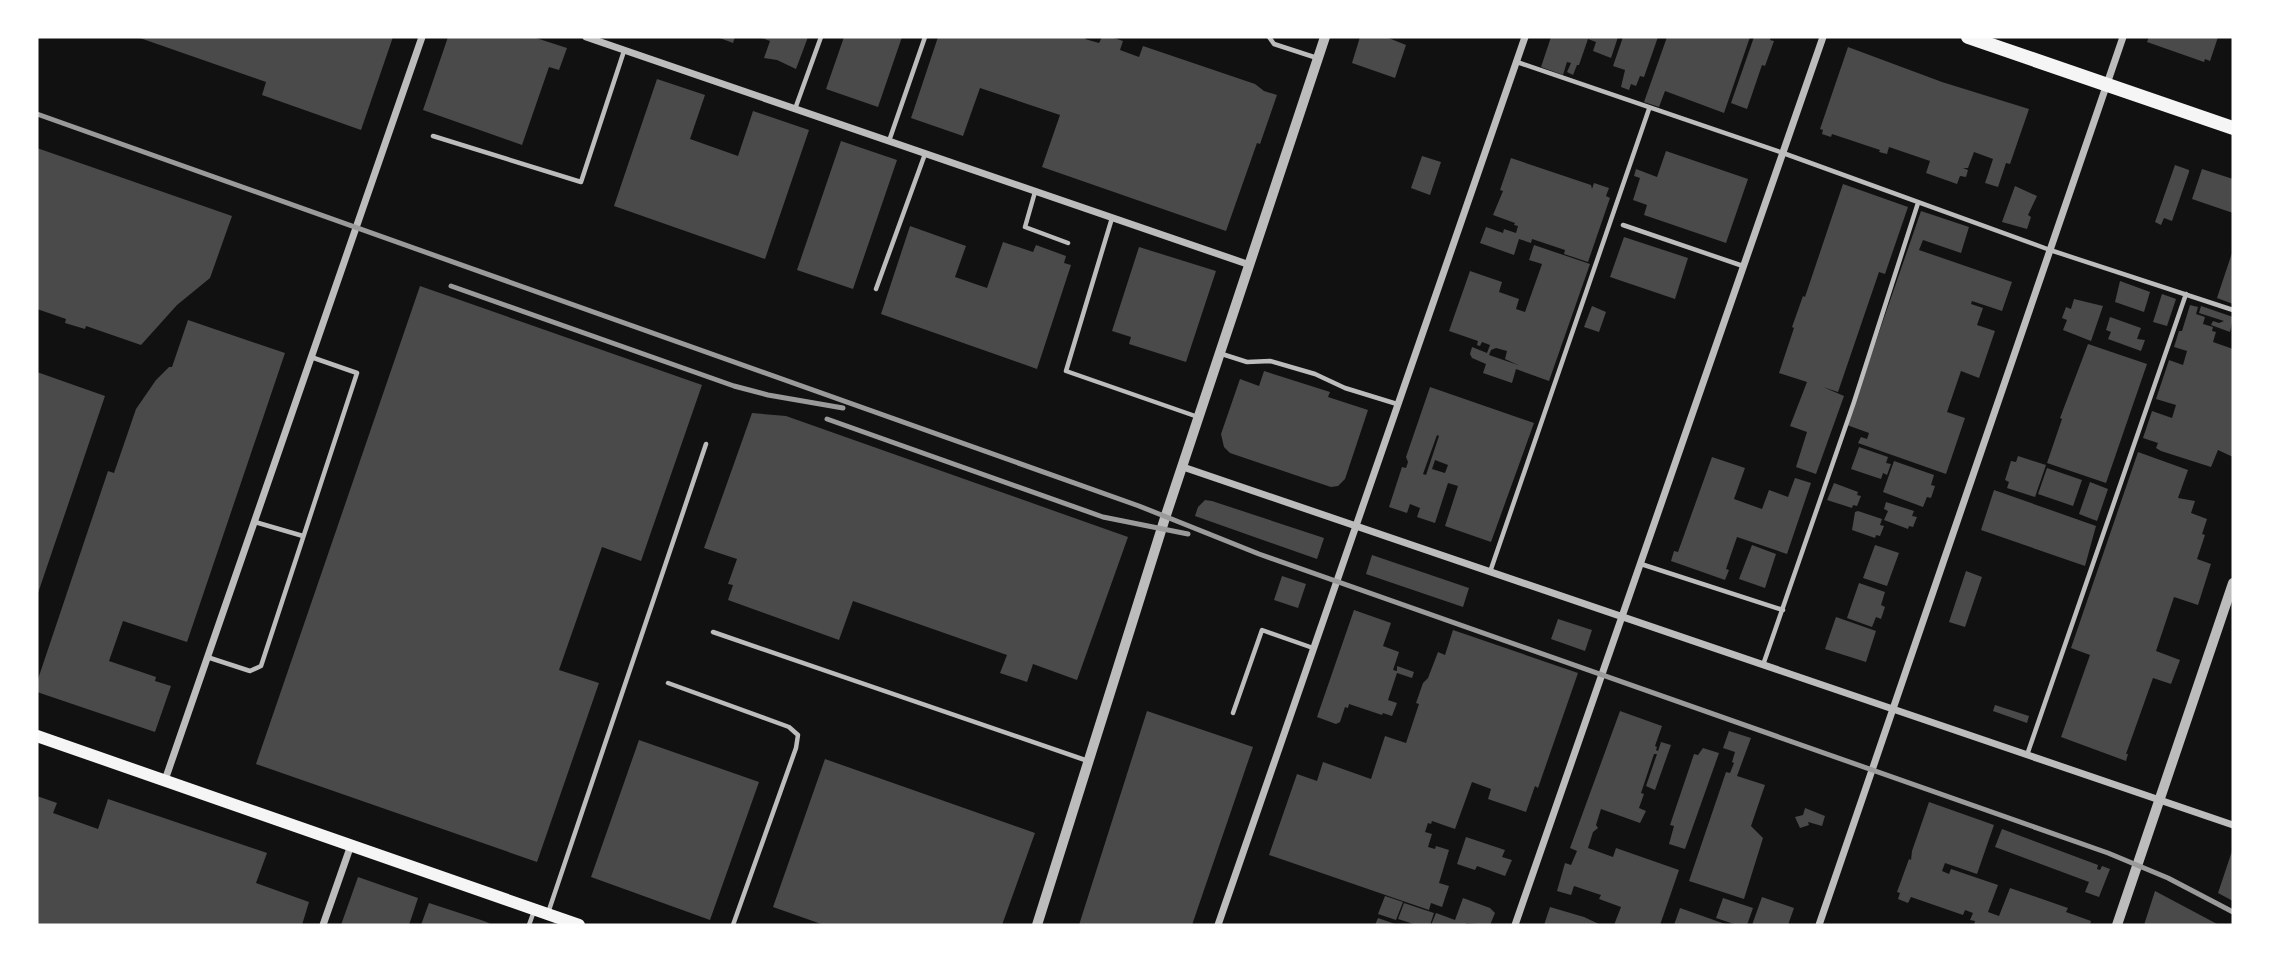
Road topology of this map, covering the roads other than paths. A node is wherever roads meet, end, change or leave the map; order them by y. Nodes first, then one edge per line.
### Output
1 (422, 37) edge
2 (586, 37) edge
3 (821, 37) edge
4 (925, 37) edge
5 (1269, 37) edge
6 (1325, 37) edge
7 (1525, 37) edge
8 (1823, 37) edge
9 (1968, 37) edge
10 (2123, 37) edge
11 (624, 50) junction
12 (1318, 59) junction
13 (1516, 62) junction
14 (2106, 85) junction
15 (795, 108) junction
16 (1649, 109) junction
17 (2233, 128) edge
18 (433, 136) dead end
19 (888, 141) junction
20 (925, 153) junction
21 (1783, 153) junction
22 (1036, 191) junction
23 (1919, 203) junction
24 (1112, 217) junction
25 (1623, 225) dead end
26 (1068, 243) dead end
27 (2050, 250) junction
28 (1250, 265) junction
29 (1744, 267) junction
30 (876, 289) dead end
31 (2186, 294) junction
32 (2233, 310) edge
33 (1221, 354) junction
34 (311, 357) junction
35 (1398, 405) junction
36 (1200, 417) junction
37 (706, 444) dead end
38 (1183, 467) junction
39 (254, 522) junction
40 (1356, 526) junction
41 (303, 536) junction
42 (1640, 564) junction
43 (1490, 572) junction
44 (2233, 583) edge
45 (1783, 610) junction
46 (1622, 617) junction
47 (713, 632) dead end
48 (1314, 648) junction
49 (208, 657) junction
50 (1763, 665) junction
51 (667, 683) dead end
52 (1893, 709) junction
53 (1233, 713) dead end
54 (37, 736) edge
55 (2027, 755) junction
56 (1089, 762) junction
57 (165, 780) junction
58 (2160, 800) junction
59 (2233, 825) edge
60 (351, 845) junction
61 (541, 912) junction
62 (323, 925) edge
63 (529, 925) edge
64 (579, 925) edge
65 (733, 925) edge
66 (1037, 925) edge
67 (1218, 925) edge
68 (1515, 925) edge
69 (1819, 925) edge
70 (2117, 925) edge

1 - 34 street
2 - 11 street
3 - 15 lane
4 - 19 lane
5 - 12 lane
6 - 12 street
7 - 13 street
8 - 21 street
9 - 14 main road
10 - 14 street
11 - 15 street
11 - 18 lane
12 - 28 street
13 - 16 lane
13 - 35 street
14 - 17 main road
14 - 27 street
15 - 19 street
16 - 21 lane
16 - 43 lane
19 - 20 street
20 - 22 street
20 - 30 lane
21 - 23 lane
21 - 29 street
22 - 24 street
22 - 26 lane
23 - 27 lane
23 - 45 lane
24 - 28 street
24 - 36 lane
25 - 29 lane
27 - 31 lane
27 - 52 street
28 - 33 street
29 - 42 street
31 - 32 lane
31 - 55 lane
33 - 35 lane
33 - 36 street
34 - 39 street
34 - 41 lane
35 - 40 street
36 - 38 street
37 - 61 lane
38 - 40 street
38 - 56 street
39 - 41 lane
39 - 49 street
40 - 43 street
40 - 48 street
41 - 49 lane
42 - 45 lane
42 - 46 street
43 - 46 street
44 - 58 street
45 - 50 lane
46 - 50 street
46 - 68 street
47 - 56 lane
48 - 53 lane
48 - 67 street
49 - 57 street
50 - 52 street
51 - 65 lane
52 - 55 street
52 - 69 street
54 - 57 main road
55 - 58 street
56 - 66 street
57 - 60 main road
58 - 59 street
58 - 70 street
60 - 61 main road
60 - 62 street
61 - 63 lane
61 - 64 main road

